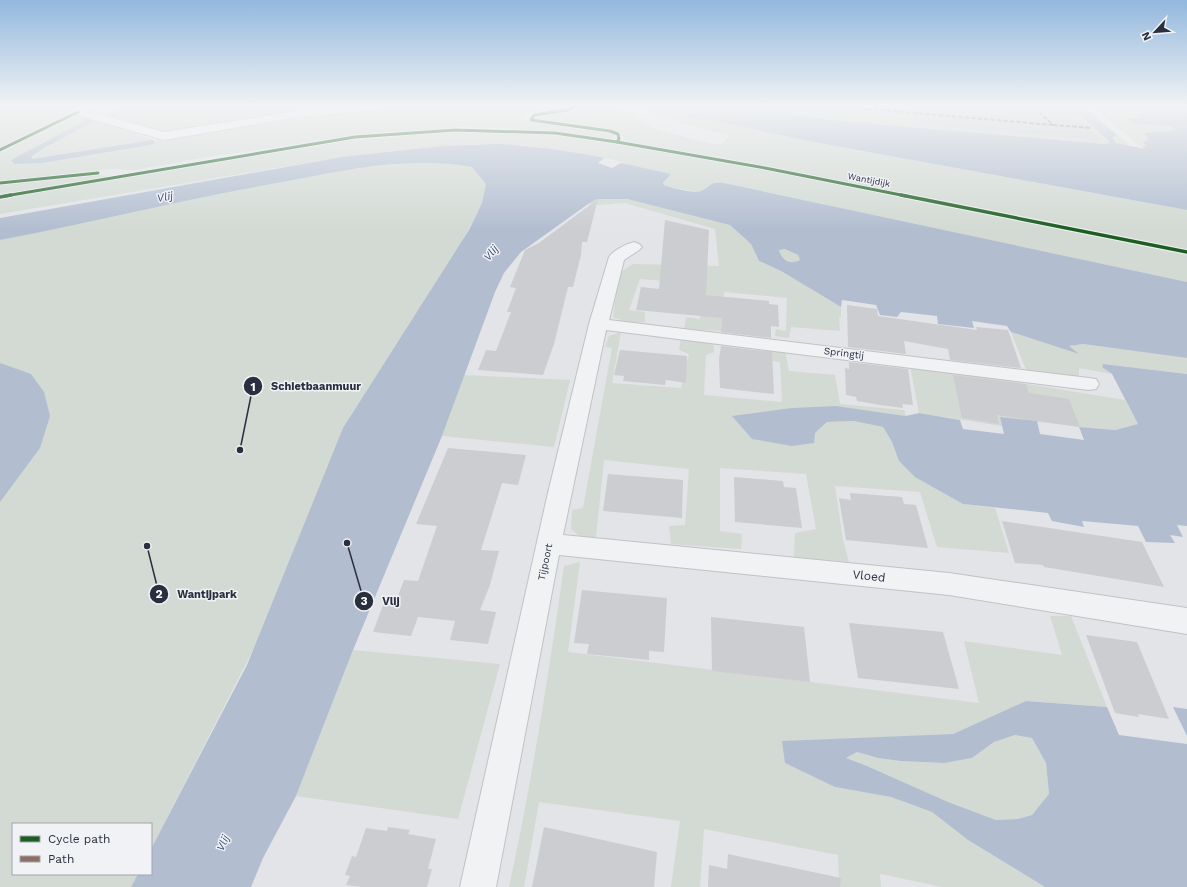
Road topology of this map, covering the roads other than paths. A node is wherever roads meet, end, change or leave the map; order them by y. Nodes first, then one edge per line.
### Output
1 (634, 247) dead end
2 (598, 324) junction
3 (1089, 384) dead end
4 (549, 544) junction
5 (1187, 621) edge
6 (478, 887) edge

1 - 2 street, Tijpoort
2 - 3 street, Springtij
2 - 4 street, Tijpoort
4 - 5 street, Vloed
4 - 6 street, Tijpoort

